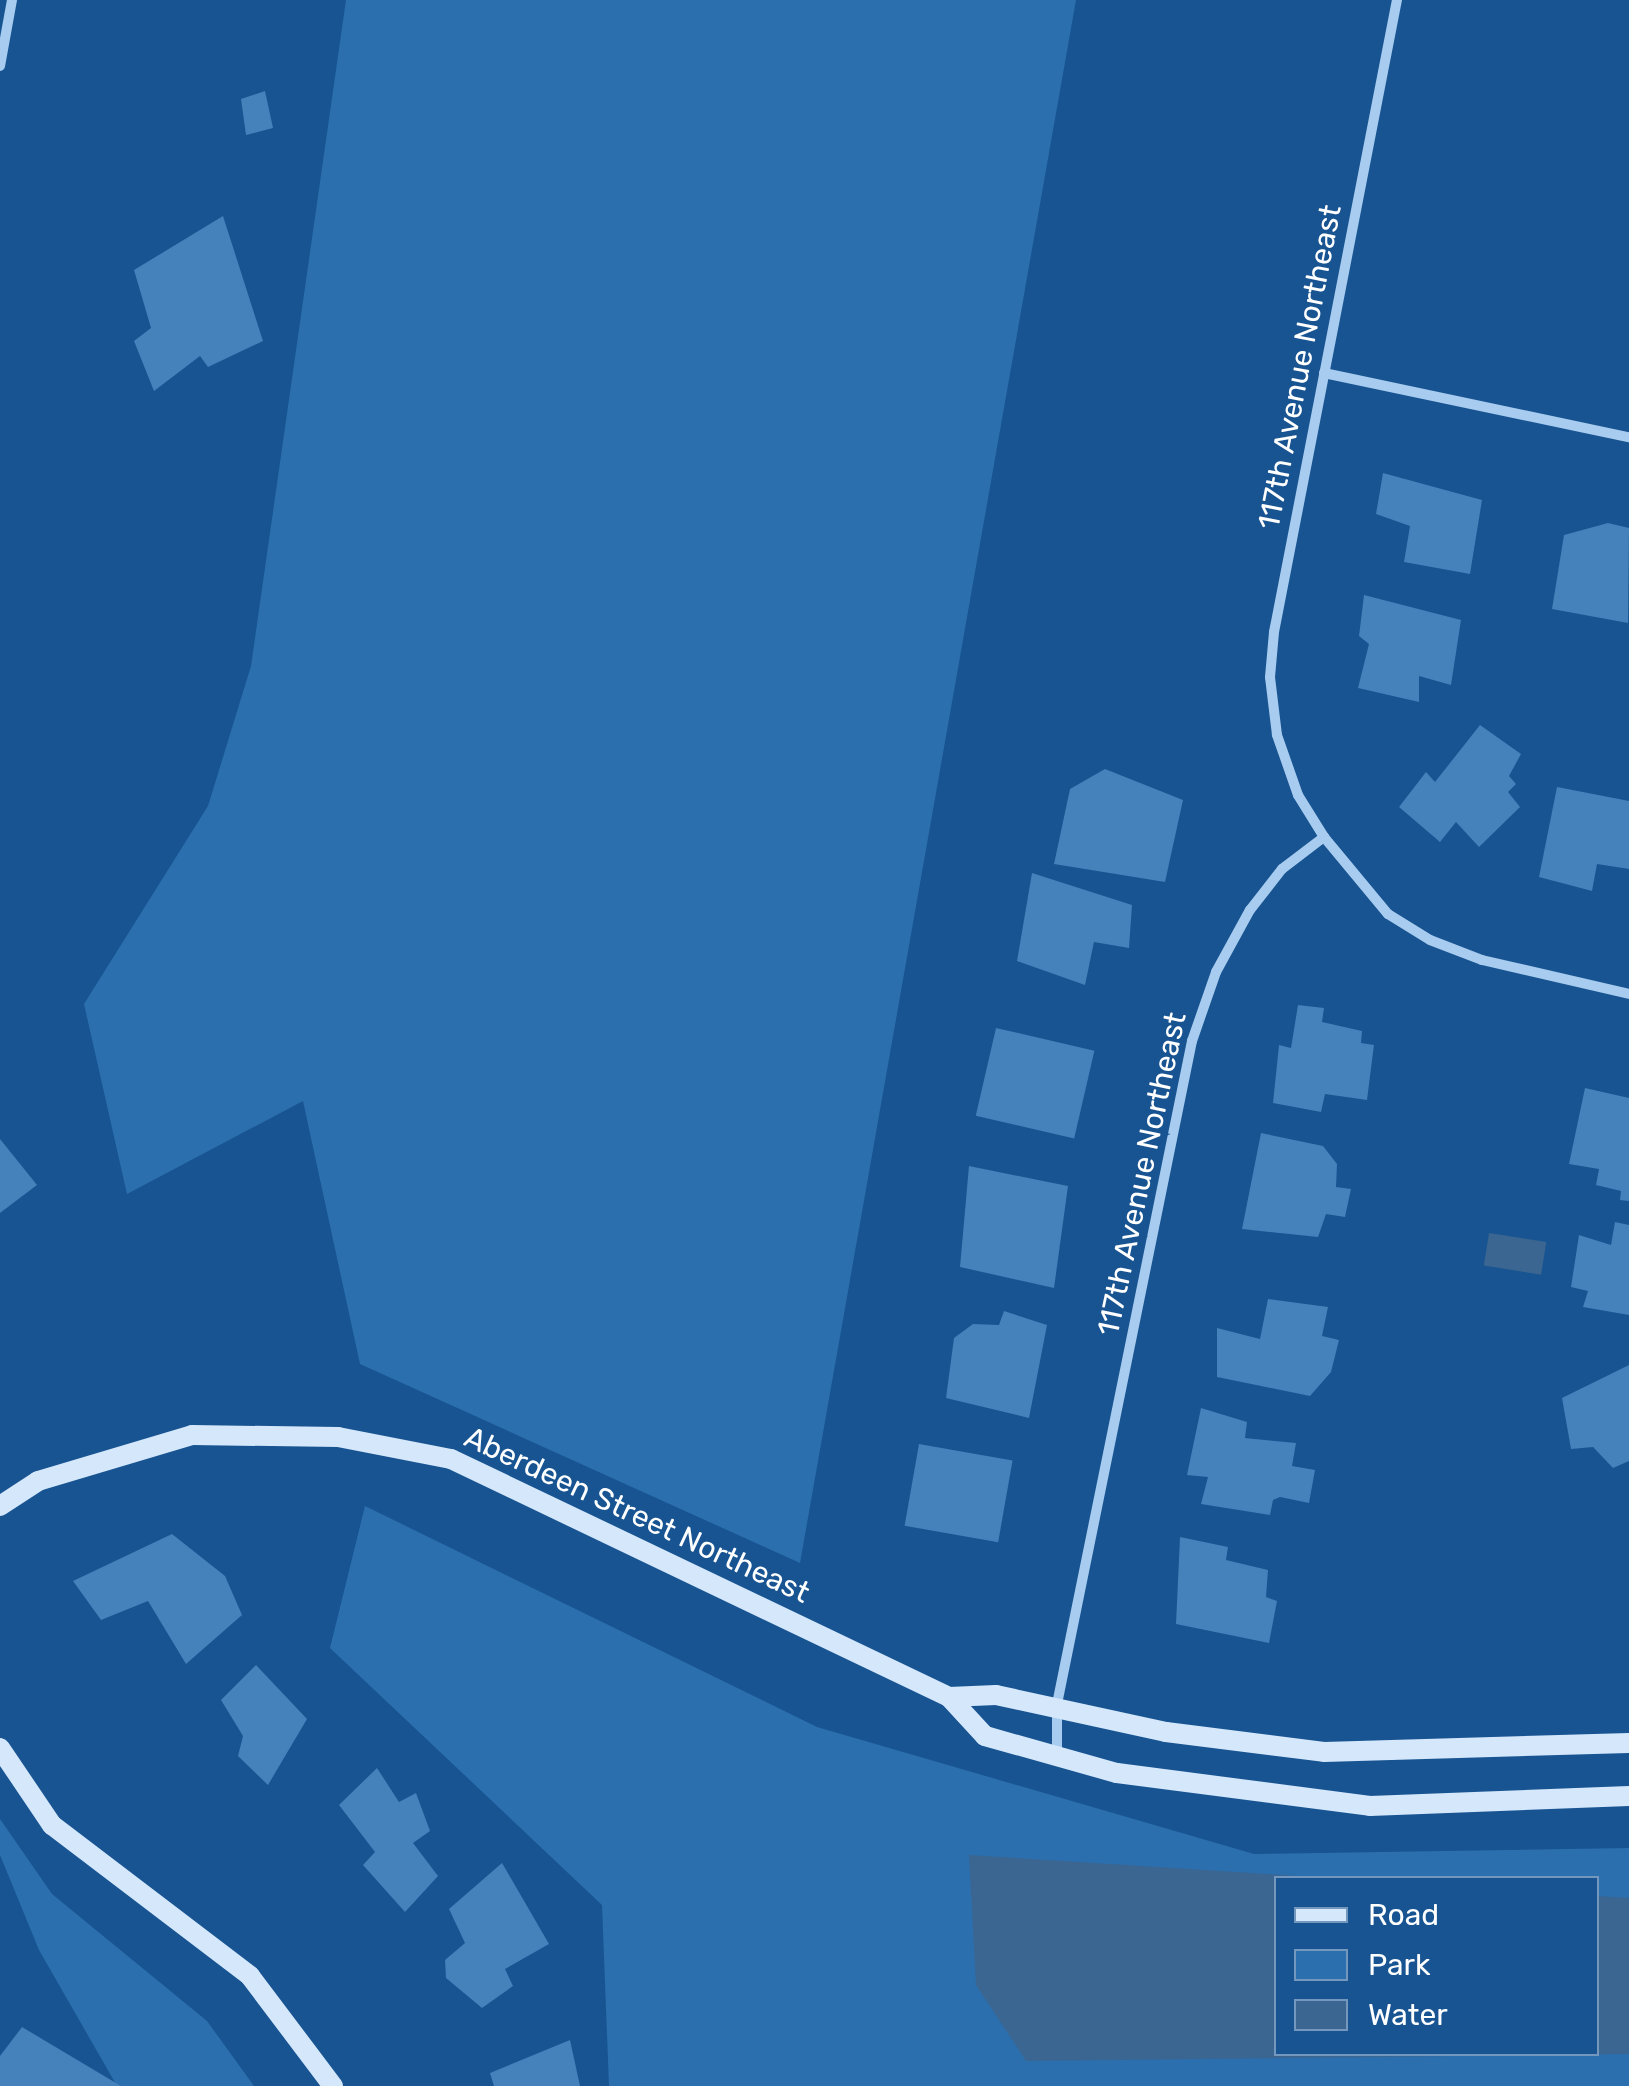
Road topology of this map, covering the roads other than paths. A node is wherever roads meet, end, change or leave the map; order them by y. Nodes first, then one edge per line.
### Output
1 (12, 0) edge
2 (1396, 0) edge
3 (0, 66) edge
4 (1324, 372) junction
5 (1629, 438) edge
6 (1324, 837) junction
7 (1629, 994) edge
8 (0, 1506) edge
9 (949, 1697) junction
10 (1057, 1704) junction
11 (1629, 1743) edge
12 (0, 1748) edge
13 (1057, 1756) junction
14 (1629, 1796) edge
15 (333, 2086) edge

1 - 3 street
2 - 4 street, 117th Avenue Northeast
4 - 5 street
4 - 6 street, 117th Avenue Northeast
6 - 7 street
6 - 10 street, 117th Avenue Northeast
8 - 9 street, Aberdeen Street Northeast
9 - 10 street, Aberdeen Street Northeast
9 - 13 street, Aberdeen Street Northeast
10 - 11 street, Aberdeen Street Northeast
10 - 13 street, 117th Avenue Northeast
12 - 15 street
13 - 14 street, Aberdeen Street Northeast

